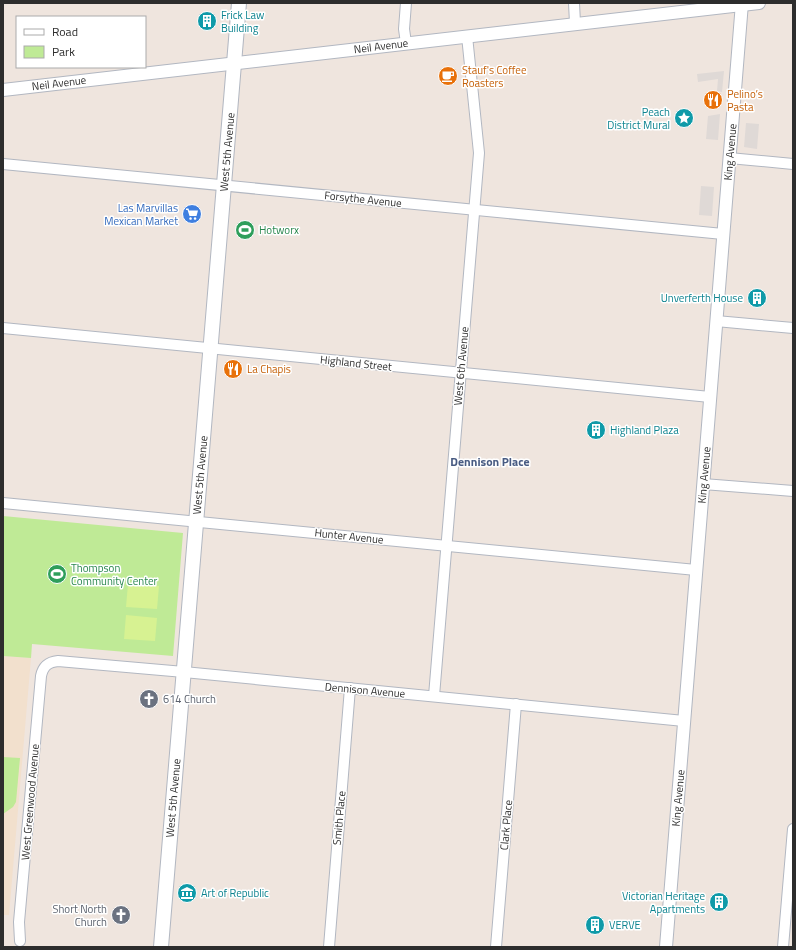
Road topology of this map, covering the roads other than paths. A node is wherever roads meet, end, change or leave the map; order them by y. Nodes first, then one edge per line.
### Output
1 (239, 3) edge
2 (406, 3) edge
3 (574, 3) edge
4 (759, 3) edge
5 (742, 4) edge
6 (575, 23) junction
7 (467, 36) junction
8 (406, 43) junction
9 (234, 63) junction
10 (3, 90) edge
11 (729, 158) junction
12 (3, 164) edge
13 (793, 164) edge
14 (224, 185) junction
15 (474, 210) junction
16 (723, 234) junction
17 (716, 321) junction
18 (3, 328) edge
19 (793, 328) edge
20 (210, 348) junction
21 (460, 373) junction
22 (710, 397) junction
23 (703, 484) junction
24 (793, 491) edge
25 (3, 503) edge
26 (196, 522) junction
27 (446, 546) junction
28 (696, 570) junction
29 (47, 664) joint
30 (184, 672) junction
31 (350, 688) junction
32 (434, 696) junction
33 (516, 704) junction
34 (684, 721) junction
35 (793, 829) edge
36 (20, 941) dead end
37 (161, 947) edge
38 (328, 947) edge
39 (496, 947) edge
40 (666, 947) edge
41 (782, 947) edge

1 - 9 main road, West 5th Avenue
2 - 8 street
3 - 6 street
4 - 5 street, Neil Avenue
5 - 6 street, Neil Avenue
5 - 11 street, King Avenue
6 - 7 street, Neil Avenue
7 - 8 street, Neil Avenue
7 - 15 street, West 6th Avenue
8 - 9 street, Neil Avenue
9 - 10 street, Neil Avenue
9 - 14 main road, West 5th Avenue
11 - 13 street
11 - 16 street, King Avenue
12 - 14 street, Forsythe Avenue
14 - 15 street, Forsythe Avenue
14 - 20 main road, West 5th Avenue
15 - 16 street, Forsythe Avenue
15 - 21 street, West 6th Avenue
16 - 17 street, King Avenue
17 - 19 street
17 - 22 street, King Avenue
18 - 20 street, Highland Street
20 - 21 street, Highland Street
20 - 26 main road, West 5th Avenue
21 - 22 street, Highland Street
21 - 27 street, West 6th Avenue
22 - 23 street, King Avenue
23 - 24 street
23 - 28 street, King Avenue
25 - 26 street, Hunter Avenue
26 - 27 street, Hunter Avenue
26 - 30 main road, West 5th Avenue
27 - 28 street, Hunter Avenue
27 - 32 street, West 6th Avenue
28 - 34 street, King Avenue
29 - 30 street, Dennison Avenue
29 - 36 street, West Greenwood Avenue
30 - 31 street, Dennison Avenue
30 - 37 main road, West 5th Avenue
31 - 32 street, Dennison Avenue
31 - 38 street, Smith Place
32 - 33 street, Dennison Avenue
33 - 34 street, Dennison Avenue
33 - 39 street, Clark Place
34 - 40 street, King Avenue
35 - 41 street

